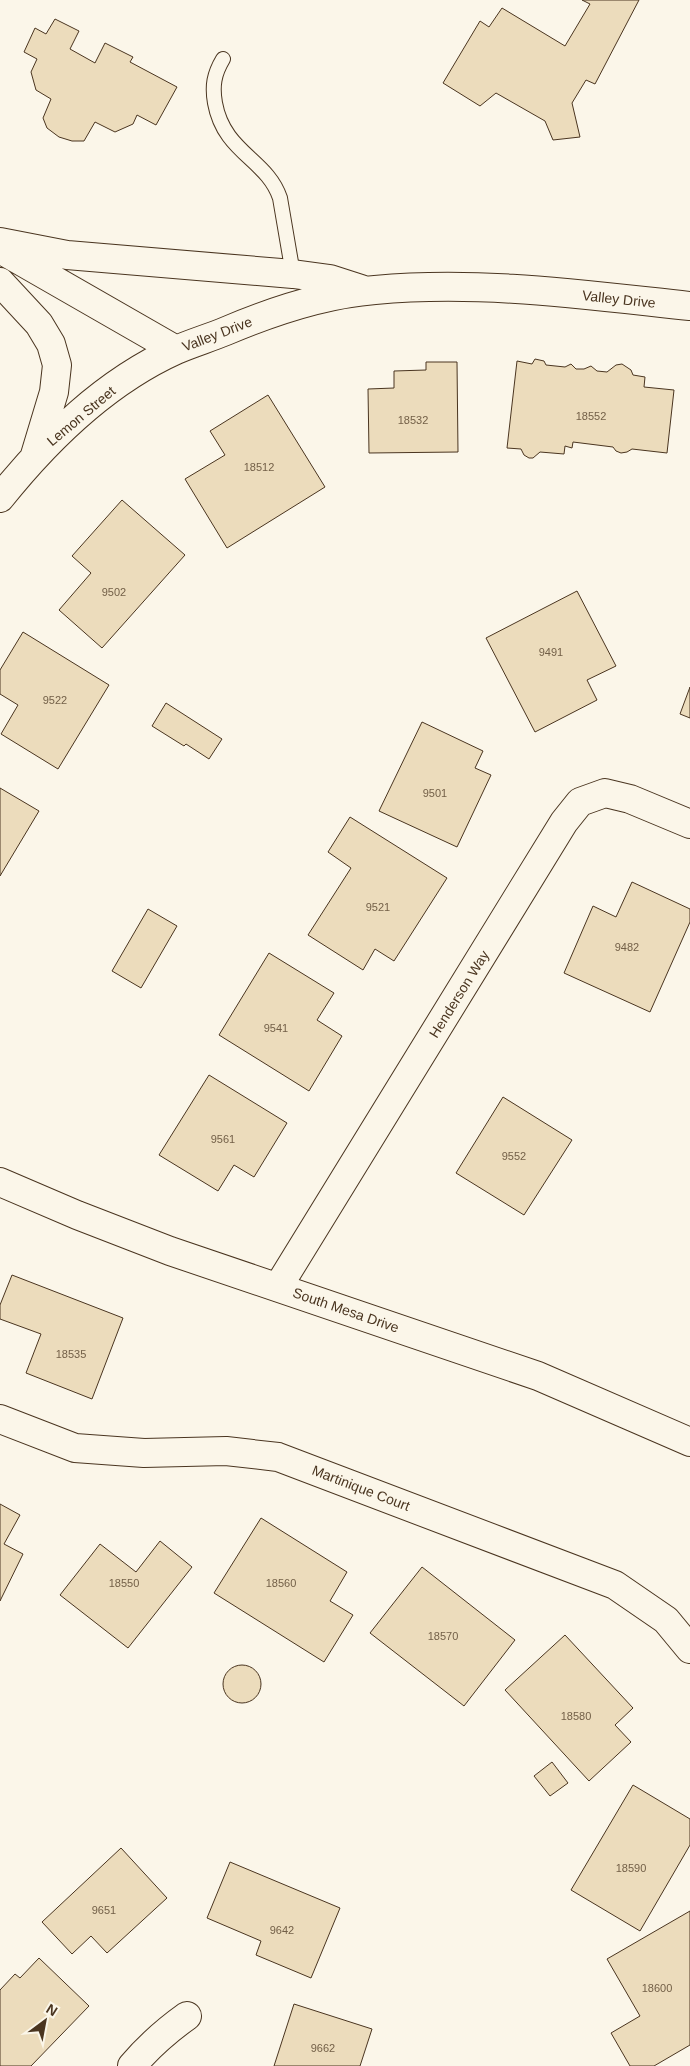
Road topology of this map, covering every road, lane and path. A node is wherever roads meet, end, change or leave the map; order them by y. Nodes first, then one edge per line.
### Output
1 (223, 58) dead end
2 (0, 242) edge
3 (0, 250) edge
4 (293, 274) junction
5 (0, 282) edge
6 (367, 290) junction
7 (690, 306) edge
8 (176, 350) junction
9 (35, 456) junction
10 (0, 498) edge
11 (690, 824) edge
12 (0, 1182) edge
13 (278, 1287) junction
14 (0, 1419) edge
15 (690, 1442) edge
16 (690, 1649) edge
17 (187, 2016) dead end
18 (132, 2066) edge

1 - 4 lane
2 - 4 street, Valley Drive
3 - 8 street, Valley Drive
4 - 6 street, Valley Drive
5 - 9 street
6 - 7 street, Valley Drive
6 - 8 street, Valley Drive
8 - 9 street, Lemon Street
9 - 10 street, Lemon Street
11 - 13 street, Henderson Way
12 - 13 street, South Mesa Drive
13 - 15 street, South Mesa Drive
14 - 16 street, Martinique Court
17 - 18 street

